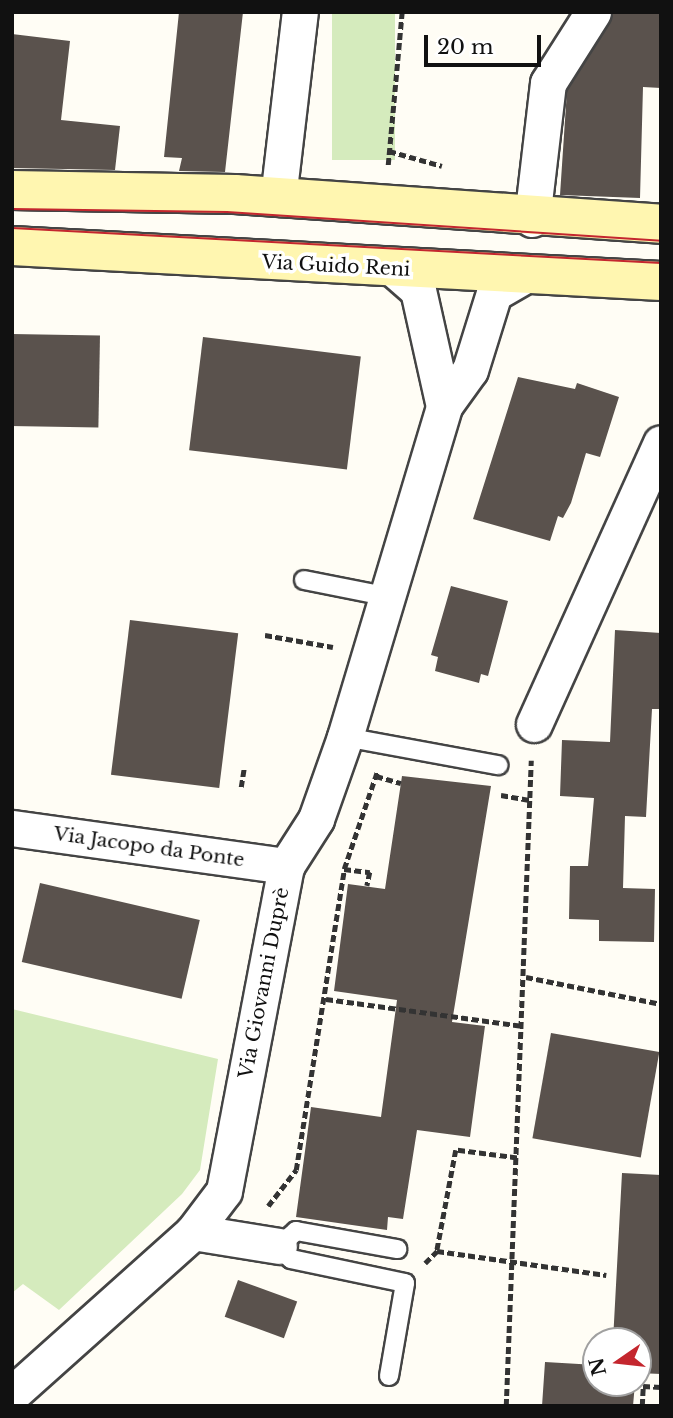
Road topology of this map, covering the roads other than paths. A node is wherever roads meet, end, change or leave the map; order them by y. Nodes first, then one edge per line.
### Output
1 (300, 12) edge
2 (593, 12) edge
3 (12, 190) edge
4 (278, 198) junction
5 (532, 219) junction
6 (661, 224) edge
7 (12, 246) edge
8 (395, 270) junction
9 (523, 276) junction
10 (661, 281) edge
11 (444, 407) junction
12 (661, 443) edge
13 (304, 580) dead end
14 (390, 597) junction
15 (534, 724) dead end
16 (345, 737) junction
17 (498, 765) dead end
18 (12, 828) edge
19 (286, 866) junction
20 (193, 1231) junction
21 (279, 1246) junction
22 (397, 1249) dead end
23 (389, 1376) dead end
24 (12, 1394) edge

1 - 4 street
2 - 5 street
3 - 4 street
4 - 5 street
5 - 6 street
7 - 8 street, Via Guido Reni
8 - 9 street, Via Guido Reni
8 - 11 street, Via Giovanni Duprè
9 - 10 street, Via Guido Reni
9 - 11 street, Via Giovanni Duprè
11 - 14 street, Via Giovanni Duprè
12 - 15 street
13 - 14 lane
14 - 16 street, Via Giovanni Duprè
16 - 17 lane
16 - 19 street, Via Giovanni Duprè
18 - 19 street, Via Jacopo da Ponte
19 - 20 street, Via Giovanni Duprè
20 - 21 street
20 - 24 street, Via Giovanni Duprè
21 - 22 lane
21 - 23 lane

